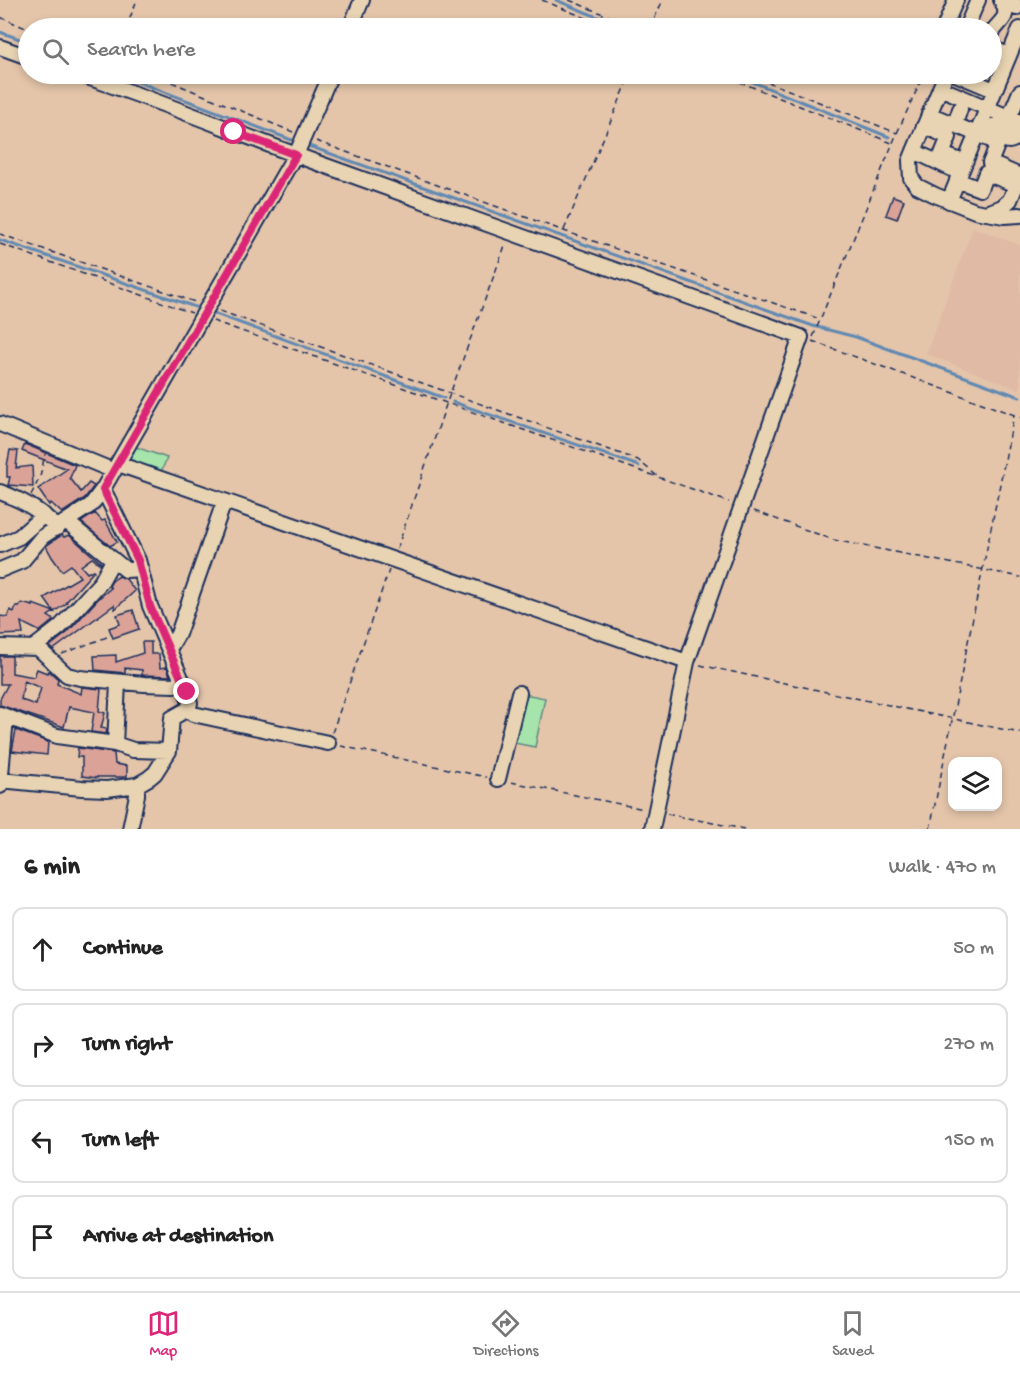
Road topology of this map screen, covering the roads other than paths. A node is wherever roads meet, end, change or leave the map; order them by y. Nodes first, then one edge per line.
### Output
1 (362, 0) edge
2 (956, 0) edge
3 (978, 0) edge
4 (1001, 0) edge
5 (354, 18) edge
6 (948, 18) edge
7 (970, 18) edge
8 (1002, 22) edge
9 (1020, 29) edge
10 (0, 47) edge
11 (18, 53) edge
12 (1012, 58) edge
13 (1002, 76) edge
14 (108, 84) edge
15 (327, 84) edge
16 (942, 84) edge
17 (984, 84) edge
18 (997, 84) edge
19 (940, 88) junction
20 (994, 90) junction
21 (1020, 92) edge
22 (987, 108) junction
23 (928, 116) junction
24 (1000, 129) edge
25 (300, 145) junction
26 (914, 152) junction
27 (960, 171) junction
28 (1019, 179) edge
29 (949, 201) junction
30 (987, 213) junction
31 (1020, 215) edge
32 (0, 424) edge
33 (116, 468) junction
34 (103, 489) junction
35 (0, 492) edge
36 (224, 502) junction
37 (44, 514) junction
38 (62, 525) junction
39 (0, 545) edge
40 (113, 560) junction
41 (141, 569) junction
42 (0, 570) edge
43 (0, 646) edge
44 (33, 648) junction
45 (169, 649) junction
46 (687, 662) junction
47 (183, 681) junction
48 (118, 683) junction
49 (519, 693) dead end
50 (188, 709) junction
51 (3, 715) edge
52 (328, 742) road end
53 (115, 744) junction
54 (169, 751) junction
55 (498, 779) road end
56 (0, 780) edge
57 (137, 785) junction
58 (0, 786) edge
59 (130, 829) edge
60 (652, 829) edge

1 - 5 street
2 - 6 street
3 - 7 street
4 - 8 street
9 - 12 street
10 - 11 street
12 - 13 street
14 - 25 street
15 - 25 street
16 - 19 street
17 - 20 street
18 - 20 street
19 - 22 street
19 - 23 street
20 - 22 street
21 - 24 street
22 - 24 street
22 - 24 street
23 - 24 street
23 - 26 street
23 - 27 street
24 - 27 street
24 - 28 street
25 - 33 street
25 - 46 street
26 - 27 street
26 - 29 street
27 - 28 street
27 - 29 street
28 - 30 street
29 - 30 street
30 - 31 street
32 - 33 street
33 - 34 street
33 - 36 street
34 - 38 street
34 - 41 street
35 - 37 street
36 - 45 street
36 - 46 street
37 - 38 street
37 - 39 street
38 - 40 street
38 - 42 street
40 - 41 street
40 - 44 street
41 - 45 street
43 - 44 street
44 - 48 street
45 - 47 street
46 - 60 street
47 - 48 street
47 - 50 street
48 - 53 street
49 - 55 street
50 - 52 street
50 - 54 street
51 - 53 street
51 - 56 street
53 - 54 street
54 - 57 street
56 - 57 street
56 - 58 street
57 - 59 street

